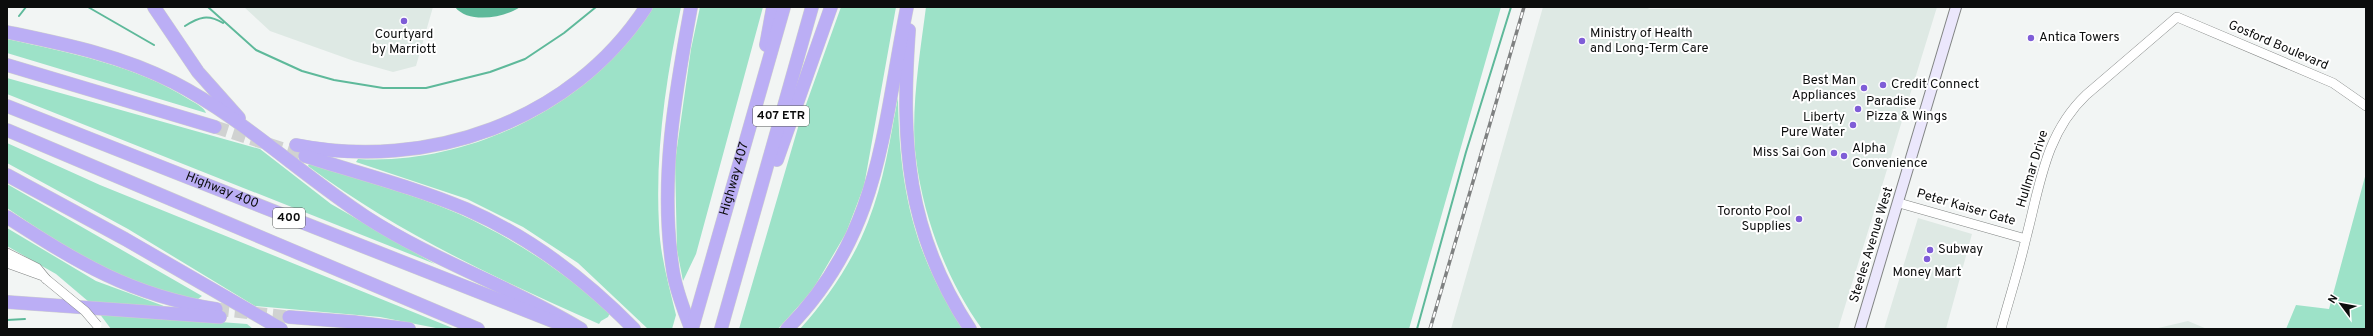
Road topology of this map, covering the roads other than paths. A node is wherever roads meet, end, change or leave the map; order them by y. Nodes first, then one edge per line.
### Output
1 (154, 7) edge
2 (646, 7) edge
3 (692, 7) edge
4 (773, 7) edge
5 (784, 7) edge
6 (812, 7) edge
7 (831, 7) edge
8 (907, 7) edge
9 (911, 7) edge
10 (1956, 7) edge
11 (2177, 17) joint
12 (7, 32) edge
13 (7, 65) edge
14 (7, 106) edge
15 (2366, 106) edge
16 (752, 122) junction
17 (215, 127) tunnel mouth
18 (7, 130) edge
19 (254, 134) junction
20 (296, 145) tunnel mouth
21 (305, 156) tunnel mouth
22 (7, 175) edge
23 (1899, 203) junction
24 (7, 217) edge
25 (752, 225) junction
26 (2026, 239) junction
27 (7, 253) edge
28 (7, 263) edge
29 (45, 278) junction
30 (222, 296) junction
31 (7, 302) edge
32 (289, 317) tunnel mouth
33 (99, 327) edge
34 (267, 329) edge
35 (282, 329) edge
36 (409, 329) edge
37 (478, 329) edge
38 (571, 329) edge
39 (581, 329) edge
40 (634, 329) edge
41 (692, 329) edge
42 (721, 329) edge
43 (787, 329) edge
44 (970, 329) edge
45 (1860, 329) edge
46 (2001, 329) edge

1 - 19 highway
2 - 20 highway
3 - 41 highway
4 - 16 highway
5 - 16 highway, Highway 407 / 407 ETR
6 - 25 highway, Highway 407 / 407 ETR
7 - 25 highway
8 - 43 highway
9 - 44 highway
10 - 23 main road, Steeles Avenue West
11 - 15 street, Gosford Boulevard
11 - 26 street, Hullmar Drive
12 - 19 highway
13 - 17 highway
14 - 38 highway, Highway 400 / 400
16 - 41 highway, Highway 407 / 407 ETR
18 - 37 highway, Highway 400 / 400
19 - 39 highway
21 - 40 highway
22 - 30 highway
23 - 26 street, Peter Kaiser Gate
23 - 45 main road, Steeles Avenue West
24 - 31 highway
25 - 42 highway, Highway 407 / 407 ETR
26 - 46 street, Hullmar Drive
27 - 29 street
28 - 29 street
29 - 33 street, bridge
30 - 34 highway
30 - 35 highway
32 - 36 highway

